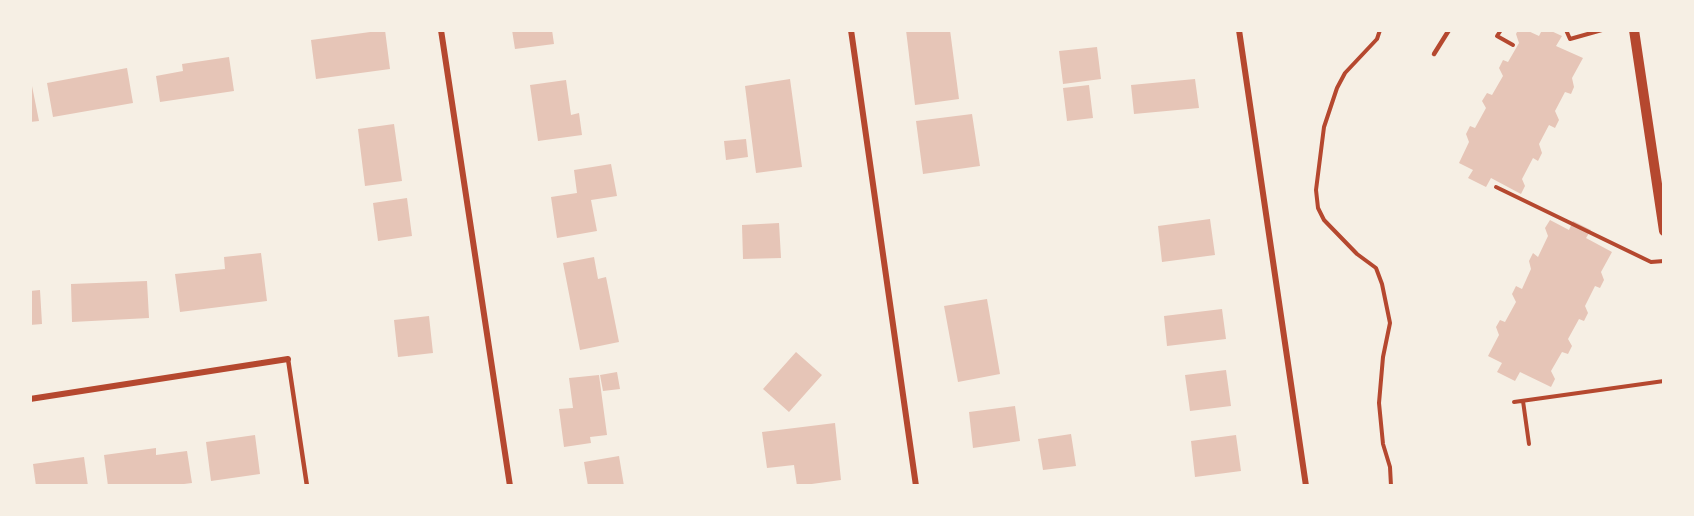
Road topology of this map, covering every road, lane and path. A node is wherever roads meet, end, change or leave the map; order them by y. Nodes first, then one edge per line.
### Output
1 (441, 30) edge
2 (851, 30) edge
3 (1239, 30) edge
4 (1380, 30) edge
5 (1449, 30) edge
6 (1501, 30) edge
7 (1566, 30) edge
8 (1602, 30) edge
9 (1634, 30) edge
10 (1513, 45) dead end
11 (1434, 54) dead end
12 (1496, 187) dead end
13 (1664, 231) edge
14 (1664, 261) edge
15 (288, 359) joint
16 (1664, 381) edge
17 (30, 399) edge
18 (1523, 400) junction
19 (1514, 402) dead end
20 (1529, 444) dead end
21 (307, 486) edge
22 (510, 486) edge
23 (916, 486) edge
24 (1306, 486) edge
25 (1391, 486) edge

1 - 22 street
2 - 23 street
3 - 24 street
4 - 25 path
5 - 11 lane
6 - 10 path
7 - 8 path
9 - 13 street
12 - 14 path
15 - 17 street
15 - 21 lane
16 - 18 path
18 - 19 path
18 - 20 path

